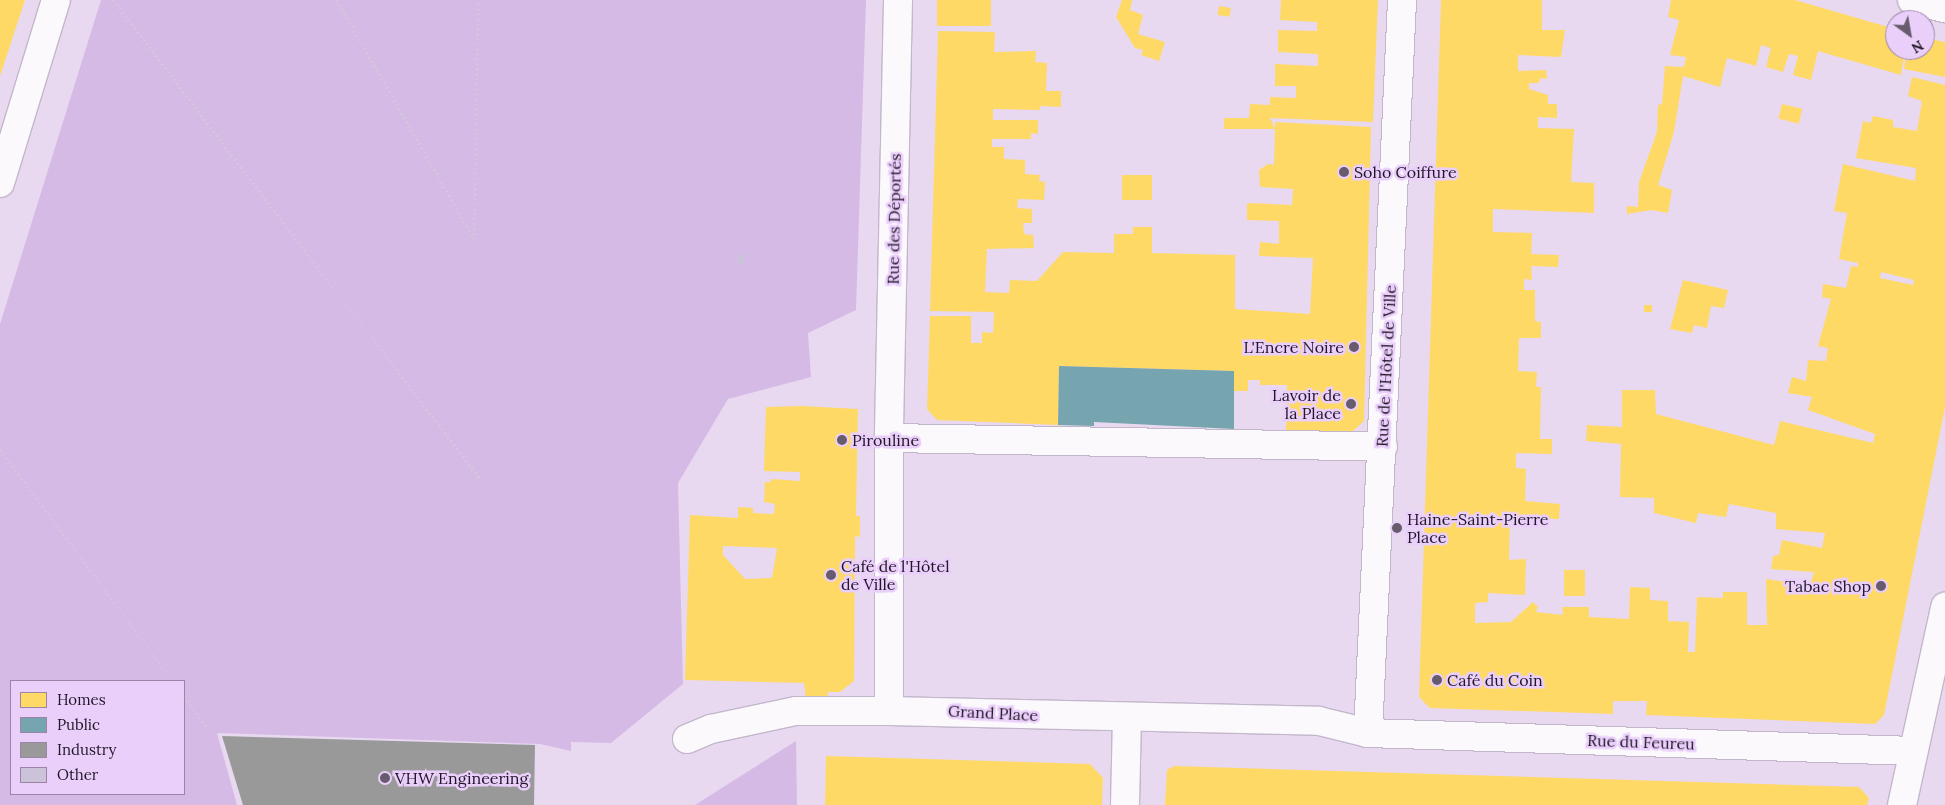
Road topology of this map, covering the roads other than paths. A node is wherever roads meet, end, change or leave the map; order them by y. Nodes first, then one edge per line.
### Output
1 (56, 0) edge
2 (898, 0) edge
3 (1402, 0) edge
4 (1912, 0) edge
5 (1945, 8) edge
6 (0, 183) edge
7 (889, 438) junction
8 (1383, 447) junction
9 (1945, 607) edge
10 (1945, 682) edge
11 (1924, 704) junction
12 (889, 711) junction
13 (1127, 718) junction
14 (1368, 733) junction
15 (687, 739) dead end
16 (1914, 751) junction
17 (1125, 805) edge
18 (1902, 805) edge

1 - 6 street
2 - 7 street, Rue des Déportés
3 - 8 street, Rue de l'Hôtel de Ville
4 - 5 street
7 - 8 street
7 - 12 street
8 - 14 street, Rue de l'Hôtel de Ville
9 - 11 street
10 - 11 street
11 - 16 street
12 - 13 street, Grand Place
12 - 15 street, Grand Place
13 - 14 street, Grand Place
13 - 17 street
14 - 16 street, Rue du Feureu
16 - 18 street

